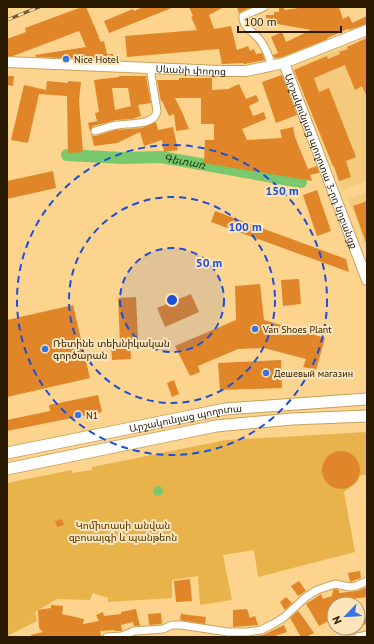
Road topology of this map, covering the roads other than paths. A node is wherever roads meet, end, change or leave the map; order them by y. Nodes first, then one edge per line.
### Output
1 (264, 7) edge
2 (367, 30) edge
3 (7, 62) edge
4 (284, 64) junction
5 (272, 66) junction
6 (150, 68) junction
7 (95, 131) dead end
8 (367, 280) edge
9 (367, 399) edge
10 (367, 416) edge
11 (7, 453) edge
12 (7, 469) edge
13 (367, 582) edge
14 (367, 635) edge
15 (107, 637) edge
16 (358, 637) edge

1 - 5 street
2 - 4 street, Սևանի փողոց
3 - 6 street, Սևանի փողոց
4 - 5 street, Սևանի փողոց
4 - 8 street, Արշակունյաց պողոտա 3-րդ նրբանցք
5 - 6 street, Սևանի փողոց
6 - 7 street
9 - 11 main road, Արշակունյաց պողոտա
10 - 12 main road, Արշակունյաց պողոտա
13 - 15 street
14 - 16 street

